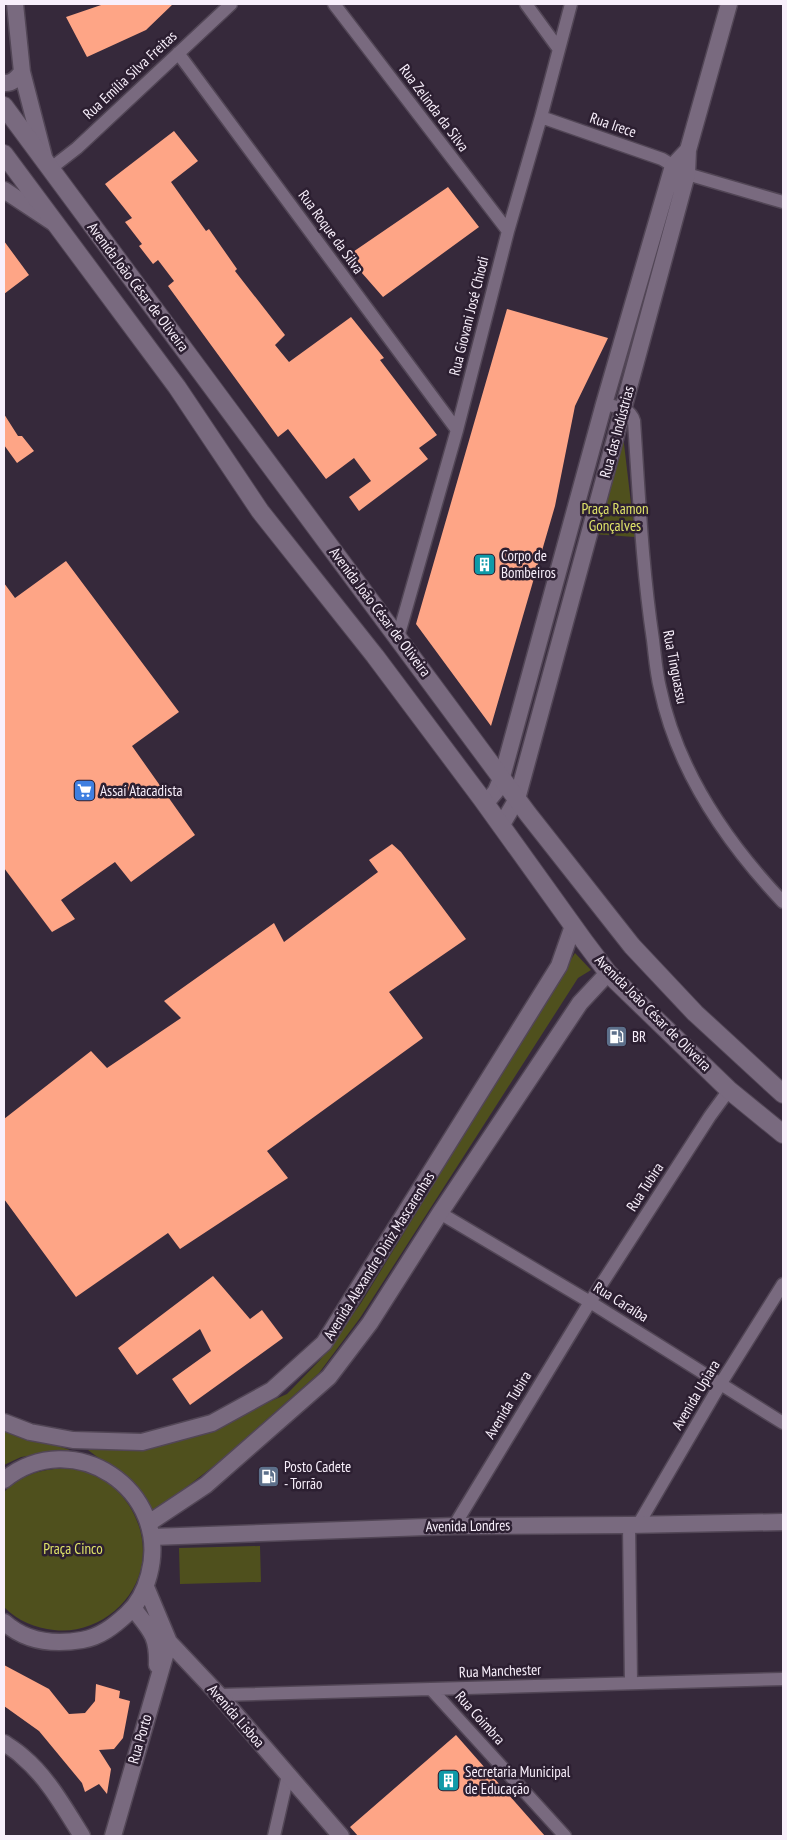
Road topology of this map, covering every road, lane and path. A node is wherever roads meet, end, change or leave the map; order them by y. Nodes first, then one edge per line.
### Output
1 (15, 4) edge
2 (231, 4) edge
3 (334, 4) edge
4 (526, 4) edge
5 (571, 4) edge
6 (730, 4) edge
7 (558, 48) junction
8 (178, 53) junction
9 (22, 72) junction
10 (4, 83) edge
11 (4, 106) edge
12 (541, 118) junction
13 (4, 154) edge
14 (48, 166) junction
15 (680, 170) junction
16 (4, 190) edge
17 (783, 202) edge
18 (84, 214) junction
19 (57, 225) junction
20 (508, 231) junction
21 (604, 404) junction
22 (623, 408) junction
23 (457, 430) junction
24 (398, 637) junction
25 (502, 777) junction
26 (518, 799) junction
27 (486, 803) junction
28 (501, 826) junction
29 (783, 902) edge
30 (573, 926) junction
31 (608, 973) junction
32 (729, 1090) junction
33 (783, 1094) edge
34 (783, 1134) edge
35 (440, 1213) junction
36 (783, 1284) edge
37 (779, 1299) edge
38 (590, 1302) junction
39 (721, 1383) junction
40 (4, 1422) edge
41 (783, 1423) edge
42 (73, 1440) junction
43 (72, 1459) junction
44 (4, 1480) edge
45 (783, 1522) edge
46 (633, 1525) junction
47 (454, 1526) junction
48 (150, 1530) junction
49 (146, 1588) junction
50 (133, 1608) junction
51 (7, 1626) edge
52 (168, 1642) junction
53 (157, 1677) junction
54 (783, 1679) edge
55 (631, 1683) junction
56 (431, 1689) junction
57 (219, 1695) junction
58 (4, 1743) edge
59 (288, 1775) junction
60 (82, 1836) edge
61 (112, 1836) edge
62 (274, 1836) edge
63 (341, 1836) edge
64 (565, 1836) edge

1 - 9 street
2 - 8 street, Rua Emília Silva Freitas
3 - 20 street, Rua Zelinda da Silva
4 - 7 street
5 - 7 street, Rua Giovani José Chiodi
6 - 15 street, Rua das Indústrias
7 - 12 street, Rua Giovani José Chiodi
8 - 14 street, Rua Emília Silva Freitas
8 - 23 street, Rua Roque da Silva
9 - 10 street
9 - 14 street
11 - 14 main road, Avenida João César de Oliveira
12 - 15 street, Rua Irece
12 - 20 street, Rua Giovani José Chiodi
13 - 19 main road, Avenida João César de Oliveira
14 - 18 main road, Avenida João César de Oliveira
15 - 17 street, Rua Irece
15 - 21 street, Rua das Indústrias
15 - 22 street, Rua das Indústrias
16 - 19 street
18 - 19 main road
18 - 24 main road, Avenida João César de Oliveira
19 - 27 main road, Avenida João César de Oliveira
20 - 23 street, Rua Giovani José Chiodi
21 - 22 street
21 - 25 street, Rua das Indústrias
22 - 26 street, Rua das Indústrias
22 - 29 street, Rua Tinguassu
23 - 24 street, Rua Giovani José Chiodi
24 - 25 main road, Avenida João César de Oliveira
25 - 26 main road, Avenida João César de Oliveira
25 - 27 street, Rua das Indústrias
26 - 28 street, Rua das Indústrias
26 - 33 main road, Avenida João César de Oliveira
27 - 28 main road, Avenida João César de Oliveira
28 - 30 main road, Avenida João César de Oliveira
30 - 31 main road, Avenida João César de Oliveira
30 - 42 street, Avenida Alexandre Diniz Mascarenhas
31 - 32 main road, Avenida João César de Oliveira
31 - 35 street, Avenida Alexandre Diniz Mascarenhas
32 - 34 main road, Avenida João César de Oliveira
32 - 38 street, Rua Tubira
35 - 38 street, Rua Caraíba
35 - 48 street, Avenida Alexandre Diniz Mascarenhas
36 - 37 street, Avenida Upiara
37 - 39 street, Avenida Upiara
38 - 39 street, Rua Caraíba
38 - 47 street, Avenida Tubira
39 - 41 street, Rua Caraíba
39 - 46 street, Avenida Upiara
40 - 42 street, Avenida Alexandre Diniz Mascarenhas
42 - 43 street
43 - 44 street
43 - 48 street
45 - 46 street, Avenida Londres
46 - 47 street, Avenida Londres
46 - 55 street
47 - 48 street, Avenida Londres
48 - 49 street
49 - 50 street
49 - 52 street, Avenida Lisboa
50 - 51 street
50 - 53 street
52 - 53 street, Rua Porto
52 - 57 street, Avenida Lisboa
53 - 61 street, Rua Porto
54 - 55 street, Rua Manchester
55 - 56 street, Rua Manchester
56 - 57 street, Rua Manchester
56 - 64 street, Rua Coimbra
57 - 59 street, Avenida Lisboa
58 - 60 street
59 - 62 street
59 - 63 street, Avenida Lisboa

